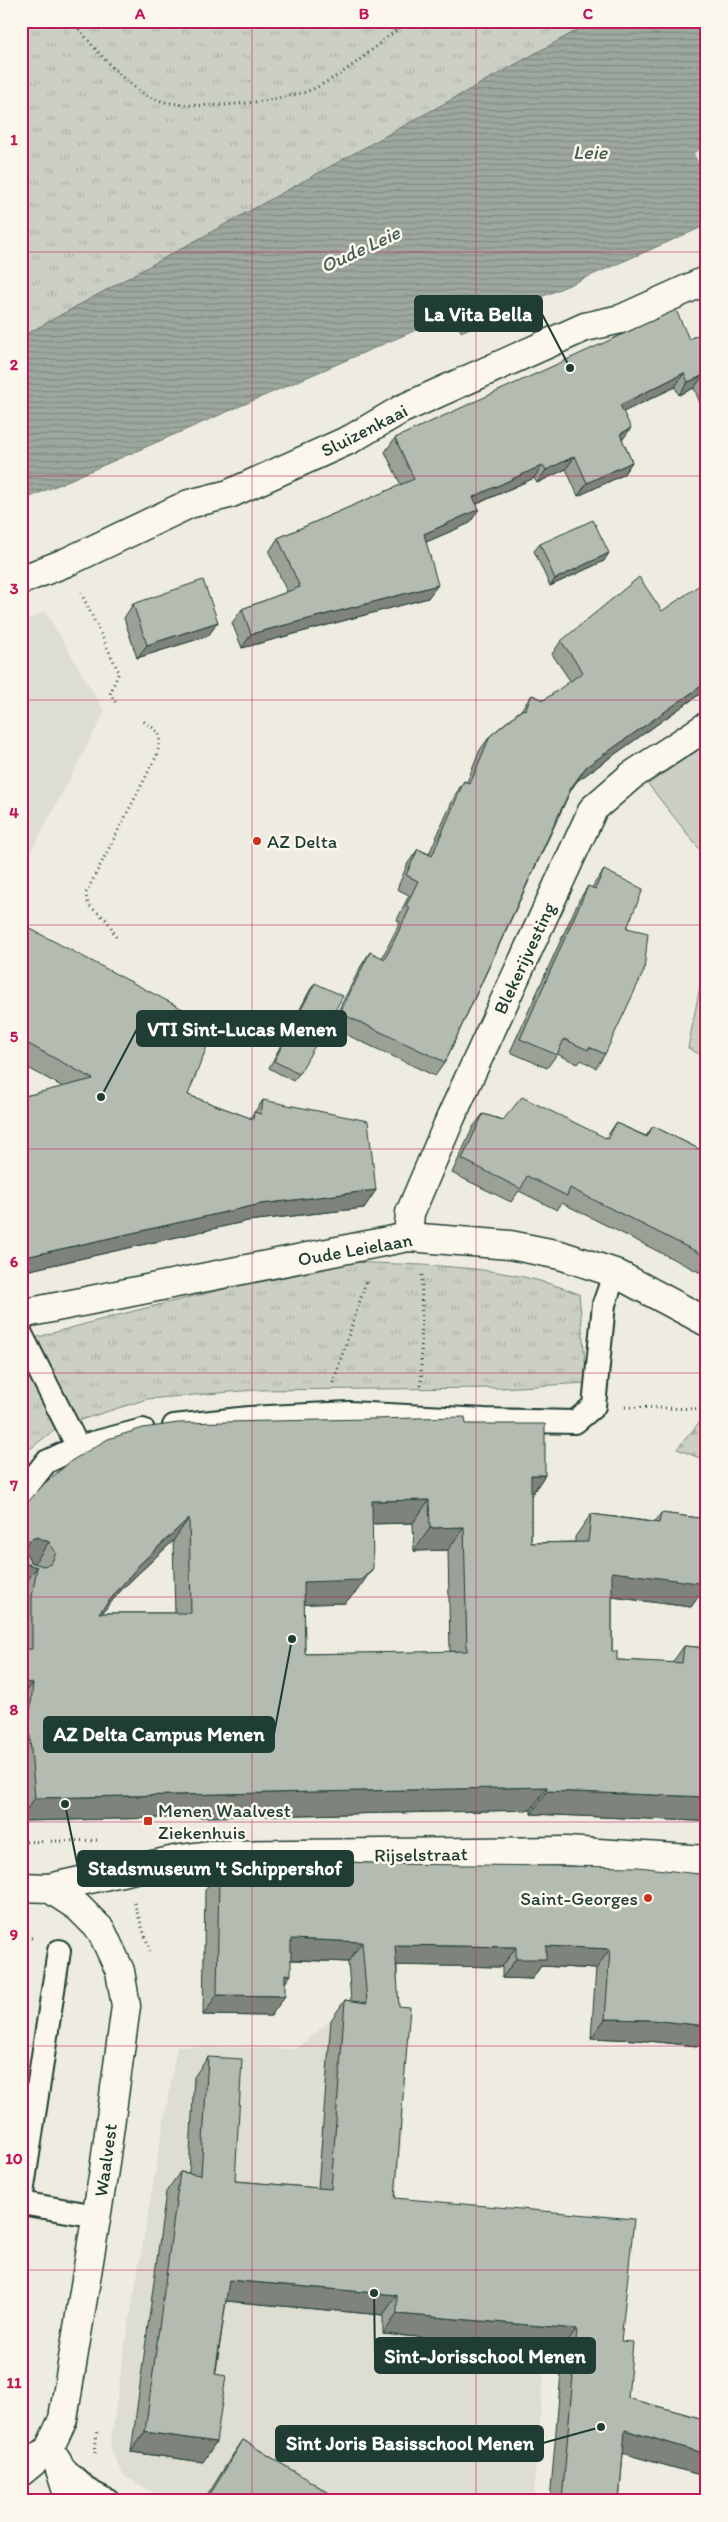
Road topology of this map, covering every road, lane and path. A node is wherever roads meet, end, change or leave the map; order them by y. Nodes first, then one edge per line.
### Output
1 (72, 21) edge
2 (408, 21) edge
3 (707, 280) edge
4 (67, 562) junction
5 (21, 580) edge
6 (117, 704) dead end
7 (143, 721) dead end
8 (707, 726) edge
9 (116, 937) dead end
10 (408, 1238) junction
11 (367, 1246) junction
12 (615, 1273) junction
13 (21, 1314) edge
14 (707, 1322) edge
15 (21, 1334) edge
16 (594, 1406) junction
17 (707, 1411) edge
18 (323, 1414) junction
19 (421, 1416) junction
20 (78, 1447) junction
21 (21, 1494) edge
22 (90, 1840) dead end
23 (21, 1842) edge
24 (707, 1860) edge
25 (21, 1887) edge
26 (49, 1888) junction
27 (59, 1951) dead end
28 (21, 2202) edge
29 (97, 2216) junction
30 (53, 2456) junction
31 (21, 2472) edge
32 (70, 2501) edge
33 (108, 2501) edge

1 - 2 path
3 - 4 street, Sluizenkaai
4 - 5 street, Sluizenkaai
4 - 6 path
7 - 9 path
8 - 10 street, Blekerijvesting
10 - 11 street, Oude Leielaan
10 - 12 street, Oude Leielaan
10 - 19 path
11 - 13 street, Oude Leielaan
11 - 18 path
12 - 14 street, Oude Leielaan
12 - 16 lane
15 - 20 lane
16 - 17 path
16 - 19 lane
18 - 19 lane
18 - 20 lane
20 - 21 lane
22 - 23 path
24 - 26 street, Rijselstraat
25 - 26 street
26 - 29 street, Waalvest
27 - 28 lane
28 - 29 lane
29 - 30 street, Waalvest
30 - 31 street, Waalvest
30 - 32 street
30 - 33 lane

